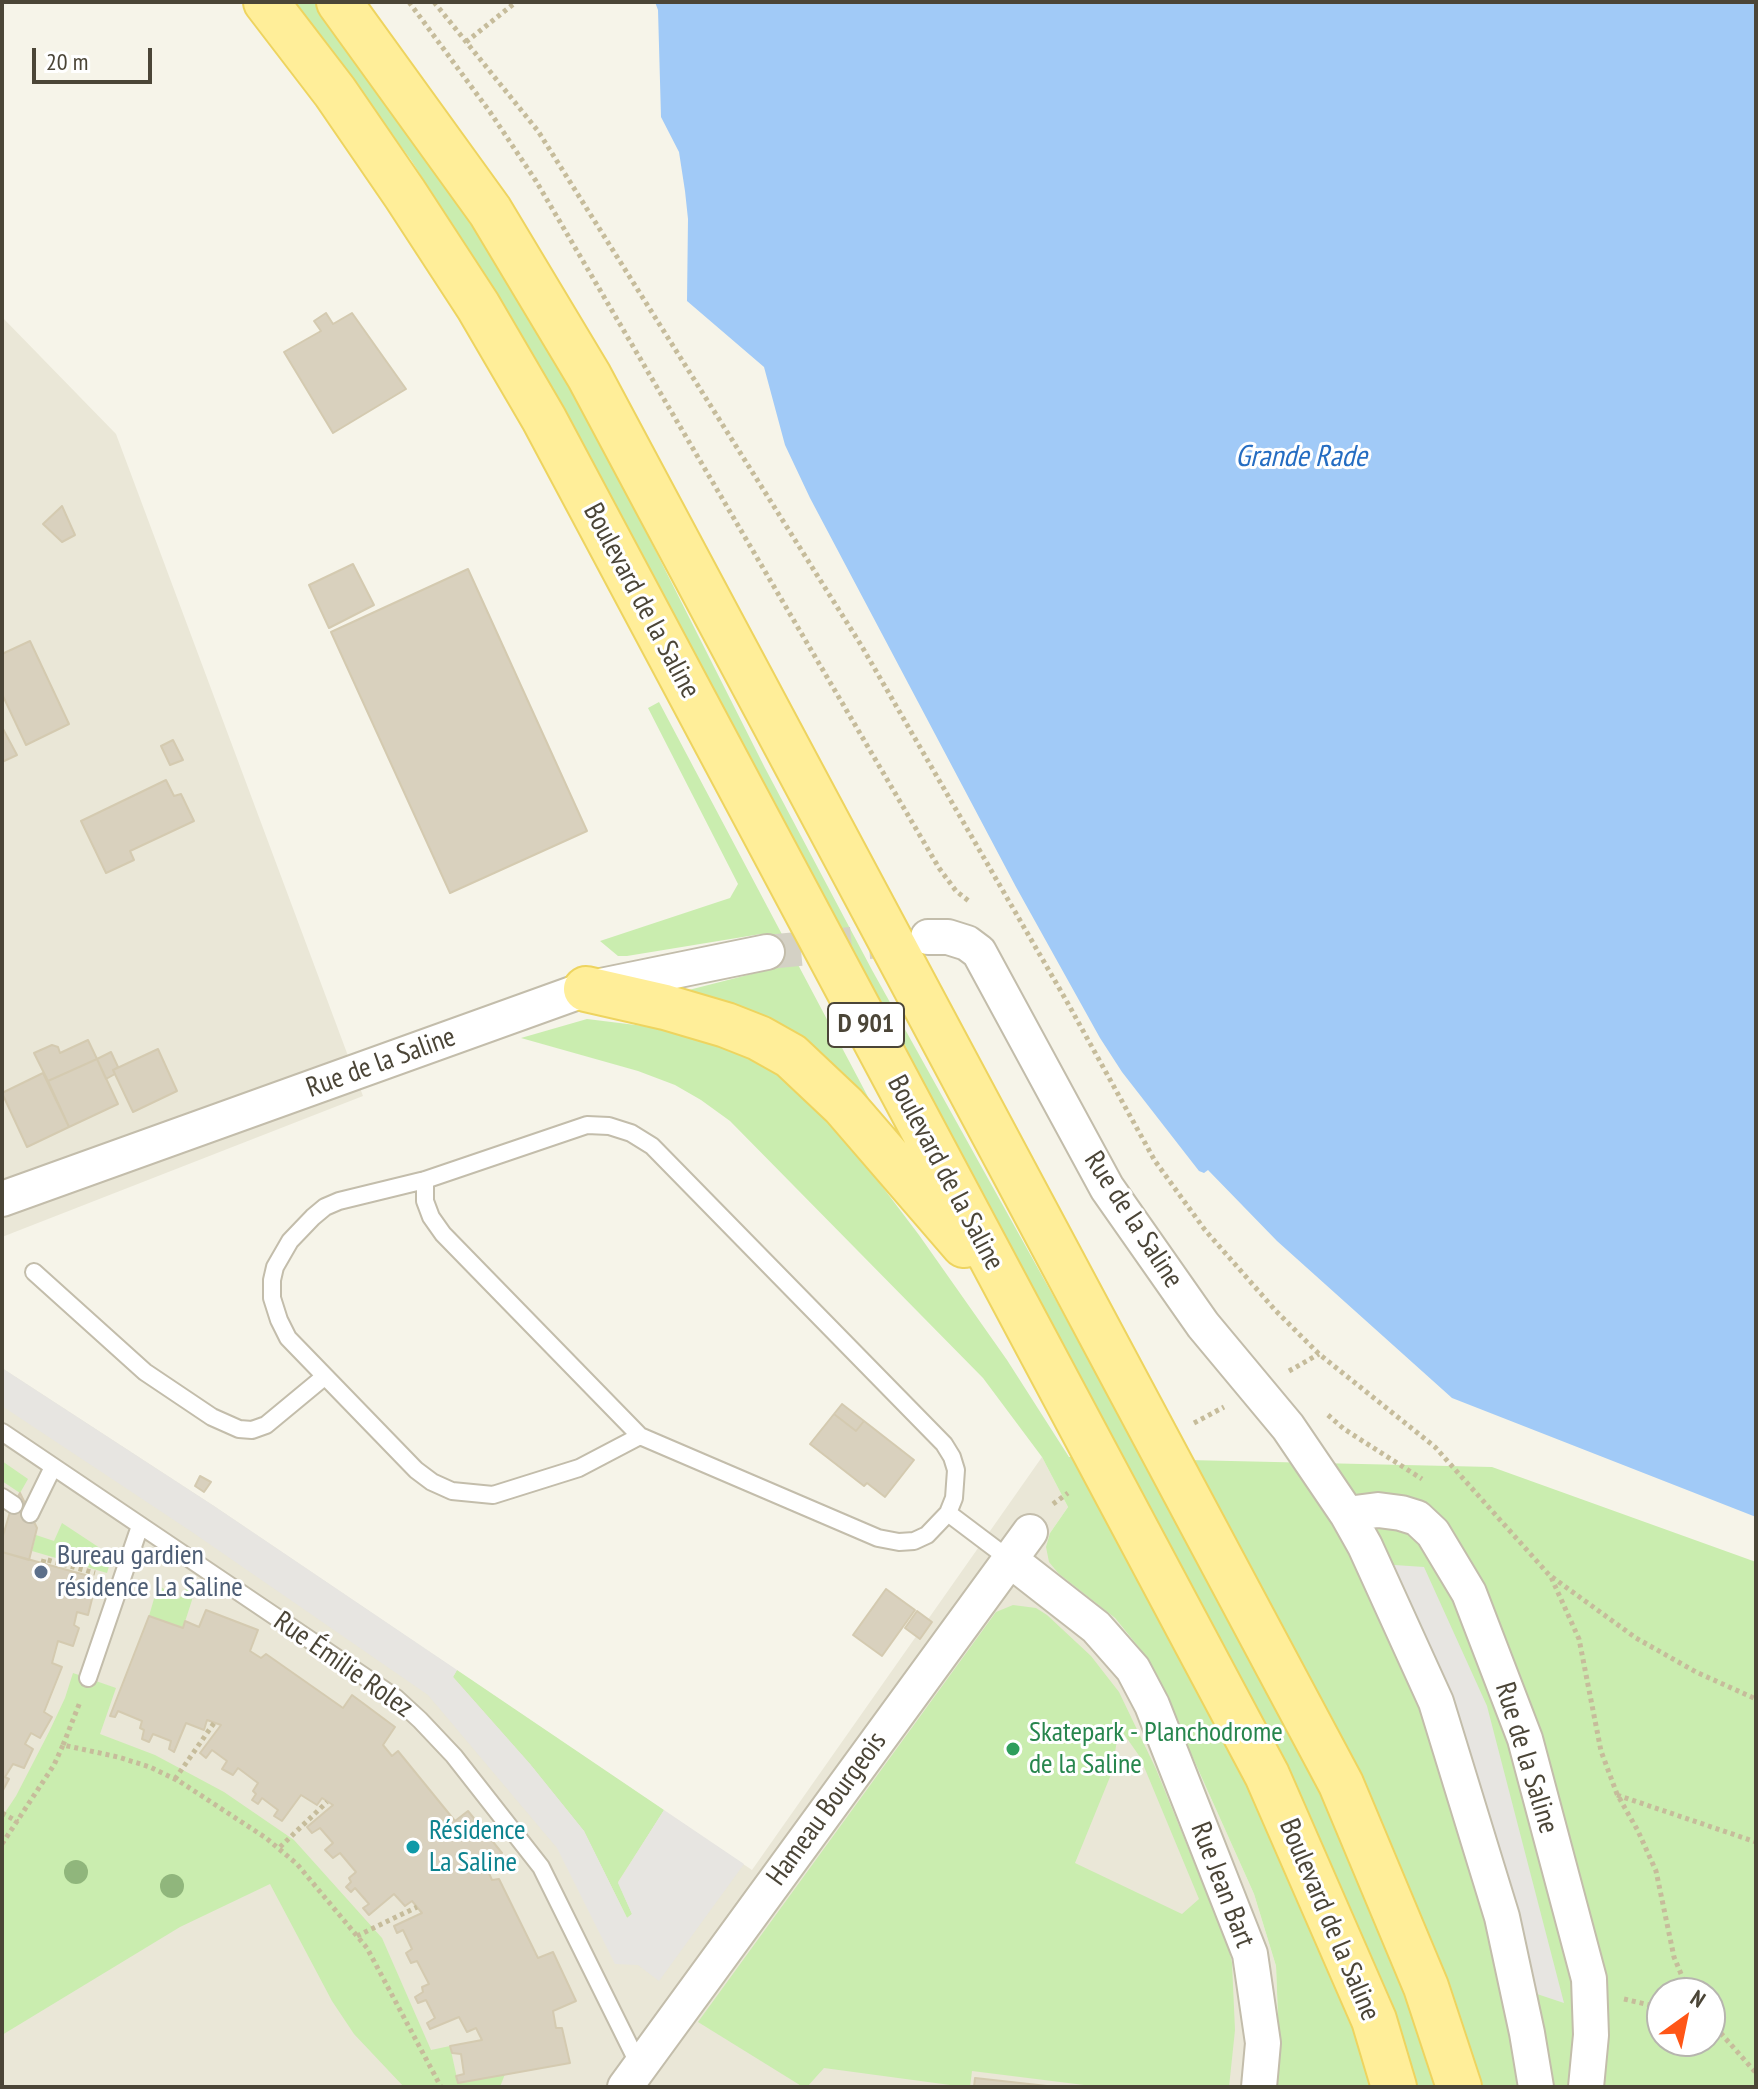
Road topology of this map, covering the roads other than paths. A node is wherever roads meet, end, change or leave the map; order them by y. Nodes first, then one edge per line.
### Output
1 (266, 2) edge
2 (339, 2) edge
3 (928, 937) tunnel mouth
4 (767, 952) tunnel mouth
5 (586, 989) junction
6 (425, 1180) junction
7 (2, 1199) edge
8 (34, 1272) dead end
9 (1016, 1306) junction
10 (324, 1377) junction
11 (2, 1432) edge
12 (640, 1436) junction
13 (53, 1467) junction
14 (948, 1513) junction
15 (30, 1514) dead end
16 (1347, 1514) junction
17 (140, 1526) junction
18 (1030, 1532) dead end
19 (1009, 1559) junction
20 (88, 1678) road end
21 (632, 2077) edge
22 (1259, 2087) edge
23 (1394, 2087) edge
24 (1459, 2087) edge
25 (1536, 2087) edge
26 (1586, 2087) edge

1 - 9 main road, Boulevard de la Saline / D 901
2 - 24 main road, D 901
3 - 16 street, Rue de la Saline
4 - 5 street, Rue de la Saline
5 - 7 street, Rue de la Saline
5 - 9 main road
6 - 10 lane
6 - 12 lane
6 - 14 lane
8 - 10 lane
9 - 23 main road, Boulevard de la Saline / D 901
10 - 12 lane
11 - 13 lane, Rue Émilie Rolez
12 - 14 lane
13 - 15 lane
13 - 17 lane, Rue Émilie Rolez
14 - 19 lane
16 - 25 street, Rue de la Saline
16 - 26 street, Rue de la Saline
17 - 20 lane
17 - 21 lane, Rue Émilie Rolez
18 - 19 street, Hameau Bourgeois
19 - 21 street, Hameau Bourgeois
19 - 22 street, Rue Jean Bart

